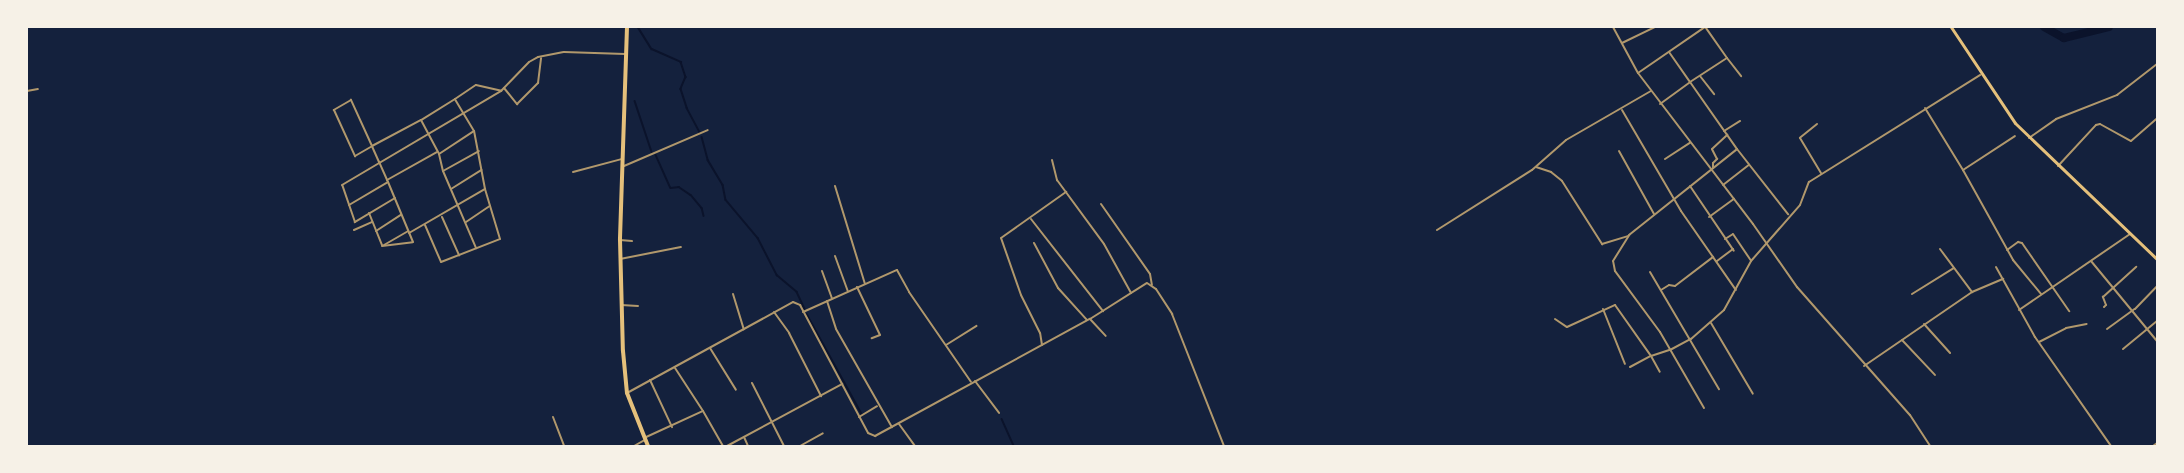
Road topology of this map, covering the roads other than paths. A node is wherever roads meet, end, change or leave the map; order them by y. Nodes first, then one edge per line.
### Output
1 (627, 27) edge
2 (1613, 27) edge
3 (1655, 27) edge
4 (1705, 27) edge
5 (1951, 27) edge
6 (1622, 43) junction
7 (1669, 52) junction
8 (628, 54) junction
9 (541, 56) junction
10 (1727, 58) junction
11 (2157, 64) edge
12 (1638, 73) junction
13 (1980, 75) junction
14 (1700, 76) junction
15 (1741, 76) dead end
16 (1690, 82) junction
17 (504, 88) junction
18 (39, 89) dead end
19 (27, 91) edge
20 (501, 91) junction
21 (1651, 91) junction
22 (1714, 94) dead end
23 (455, 99) junction
24 (1660, 104) junction
25 (1925, 108) junction
26 (1621, 109) junction
27 (463, 114) junction
28 (2157, 118) edge
29 (421, 120) junction
30 (1740, 121) dead end
31 (1817, 124) dead end
32 (708, 130) dead end
33 (474, 131) junction
34 (1724, 131) junction
35 (428, 134) junction
36 (1726, 135) junction
37 (2015, 136) dead end
38 (2029, 138) junction
39 (1690, 143) junction
40 (372, 146) junction
41 (1737, 149) junction
42 (479, 151) junction
43 (1619, 151) dead end
44 (438, 153) junction
45 (622, 159) junction
46 (1665, 159) dead end
47 (1052, 160) dead end
48 (379, 162) junction
49 (1749, 165) junction
50 (2058, 166) junction
51 (621, 167) junction
52 (1536, 167) junction
53 (1712, 169) junction
54 (482, 170) junction
55 (1963, 170) junction
56 (443, 171) junction
57 (573, 172) dead end
58 (1821, 173) junction
59 (388, 181) junction
60 (1723, 185) junction
61 (835, 186) dead end
62 (1690, 186) junction
63 (451, 189) junction
64 (485, 189) junction
65 (1066, 192) junction
66 (395, 198) junction
67 (1673, 198) junction
68 (1734, 199) junction
69 (1101, 204) dead end
70 (349, 205) junction
71 (459, 206) junction
72 (490, 206) junction
73 (369, 213) junction
74 (1654, 214) junction
75 (402, 215) junction
76 (1789, 215) junction
77 (441, 216) junction
78 (1710, 217) junction
79 (1030, 218) junction
80 (372, 222) junction
81 (466, 222) junction
82 (425, 225) junction
83 (354, 230) dead end
84 (1437, 230) dead end
85 (376, 231) junction
86 (409, 232) junction
87 (2130, 234) junction
88 (1628, 236) junction
89 (1725, 239) junction
90 (620, 240) junction
91 (632, 241) dead end
92 (1767, 242) junction
93 (1034, 243) dead end
94 (382, 246) junction
95 (681, 247) dead end
96 (476, 248) junction
97 (1940, 249) dead end
98 (2007, 250) junction
99 (459, 255) junction
100 (835, 256) dead end
101 (1713, 257) junction
102 (620, 259) junction
103 (2157, 259) edge
104 (1717, 261) junction
105 (1751, 261) junction
106 (2091, 261) junction
107 (1996, 267) dead end
108 (2136, 267) dead end
109 (1954, 268) junction
110 (822, 271) dead end
111 (1650, 272) dead end
112 (2003, 279) junction
113 (865, 284) junction
114 (1152, 285) junction
115 (2052, 286) junction
116 (2157, 286) edge
117 (857, 287) junction
118 (2112, 289) junction
119 (1661, 290) junction
120 (1736, 290) junction
121 (848, 291) junction
122 (1972, 292) junction
123 (1131, 293) junction
124 (733, 294) dead end
125 (1912, 294) dead end
126 (2041, 294) junction
127 (832, 298) junction
128 (827, 301) junction
129 (621, 305) junction
130 (638, 306) dead end
131 (2104, 308) dead end
132 (1603, 309) junction
133 (1103, 310) junction
134 (2019, 310) junction
135 (2069, 311) dead end
136 (2131, 311) junction
137 (774, 312) junction
138 (803, 312) junction
139 (1088, 319) junction
140 (1555, 319) dead end
141 (2157, 321) edge
142 (1711, 323) junction
143 (1924, 324) junction
144 (2087, 324) dead end
145 (976, 326) dead end
146 (744, 329) junction
147 (2107, 329) dead end
148 (2147, 330) junction
149 (1106, 336) dead end
150 (872, 338) dead end
151 (1691, 339) junction
152 (1901, 340) junction
153 (2157, 341) edge
154 (2039, 342) junction
155 (946, 345) junction
156 (1042, 345) junction
157 (710, 348) junction
158 (2123, 349) dead end
159 (1670, 350) junction
160 (1950, 353) dead end
161 (1651, 356) junction
162 (1625, 364) dead end
163 (1864, 366) junction
164 (675, 367) junction
165 (1630, 367) dead end
166 (1660, 372) dead end
167 (1935, 375) dead end
168 (650, 380) junction
169 (974, 382) junction
170 (752, 383) dead end
171 (842, 384) junction
172 (1719, 389) dead end
173 (736, 390) dead end
174 (627, 393) junction
175 (1753, 394) dead end
176 (821, 396) junction
177 (878, 405) junction
178 (1704, 408) dead end
179 (703, 411) junction
180 (999, 413) dead end
181 (553, 417) dead end
182 (860, 417) junction
183 (772, 421) junction
184 (899, 423) junction
185 (672, 427) junction
186 (892, 427) junction
187 (823, 433) dead end
188 (744, 437) junction
189 (645, 439) junction
190 (2157, 443) edge
191 (564, 446) edge
192 (634, 446) edge
193 (648, 446) edge
194 (723, 446) edge
195 (727, 446) edge
196 (748, 446) edge
197 (784, 446) edge
198 (800, 446) edge
199 (915, 446) edge
200 (1224, 446) edge
201 (1930, 446) edge
202 (2111, 446) edge
203 (2153, 446) edge

1 - 8 main road
2 - 6 street
3 - 6 street
4 - 7 street
4 - 10 street
5 - 13 main road
6 - 12 street
7 - 12 street
7 - 16 street
8 - 9 street
8 - 45 main road
9 - 17 street
9 - 17 street
10 - 14 street
10 - 15 street
11 - 38 street
12 - 21 street
13 - 25 street
13 - 38 main road
14 - 16 street
14 - 22 street
16 - 24 street
16 - 34 street
17 - 20 street
18 - 19 street
20 - 23 street
20 - 27 street
21 - 24 street
21 - 26 street
23 - 27 street
23 - 29 street
24 - 39 street
25 - 55 street
25 - 58 street
26 - 52 street
26 - 67 street
27 - 33 street
27 - 35 street
28 - 50 street
29 - 35 street
29 - 40 street
30 - 34 street
31 - 58 street
32 - 51 street
33 - 42 street
33 - 44 street
34 - 36 street
35 - 44 street
35 - 48 street
36 - 41 street
36 - 53 street
37 - 55 street
38 - 50 main road
39 - 46 street
39 - 53 street
40 - 40 street
40 - 48 street
41 - 49 street
41 - 53 street
42 - 54 street
42 - 56 street
43 - 74 street
44 - 56 street
44 - 59 street
45 - 51 main road
45 - 57 street
47 - 65 street
48 - 59 street
48 - 70 street
49 - 60 street
49 - 76 street
50 - 87 main road
51 - 90 main road
52 - 84 street
52 - 88 street
53 - 60 street
53 - 62 street
54 - 63 street
54 - 64 street
55 - 98 street
56 - 63 street
58 - 76 street
59 - 66 street
59 - 70 street
60 - 68 street
61 - 113 street
62 - 67 street
62 - 78 street
63 - 71 street
64 - 71 street
64 - 72 street
65 - 79 street
65 - 123 street
66 - 73 street
66 - 75 street
67 - 74 street
67 - 101 street
68 - 78 street
68 - 92 street
69 - 114 street
70 - 73 street
71 - 77 street
71 - 81 street
72 - 81 street
72 - 96 street
73 - 80 street
74 - 88 street
75 - 85 street
75 - 86 street
76 - 92 street
77 - 82 street
77 - 99 street
78 - 89 street
79 - 133 street
79 - 156 street
80 - 83 street
80 - 85 street
81 - 96 street
82 - 86 street
82 - 99 street
85 - 94 street
86 - 94 street
86 - 94 street
87 - 103 main road
87 - 106 street
87 - 115 street
88 - 159 street
89 - 104 street
89 - 105 street
90 - 91 street
90 - 102 main road
92 - 105 street
92 - 163 street
93 - 139 street
95 - 102 street
96 - 99 street
97 - 109 street
98 - 115 street
98 - 126 street
100 - 121 street
101 - 104 street
101 - 119 street
102 - 129 main road
104 - 120 street
105 - 120 street
106 - 115 street
106 - 118 street
107 - 112 street
108 - 118 street
109 - 122 street
109 - 125 street
110 - 127 street
111 - 119 street
112 - 122 street
112 - 134 street
113 - 117 street
113 - 155 street
114 - 123 street
114 - 200 street
115 - 126 street
115 - 135 street
116 - 136 street
117 - 121 street
117 - 150 street
118 - 131 street
118 - 136 street
119 - 151 street
120 - 142 street
121 - 127 street
122 - 143 street
123 - 133 street
124 - 146 street
126 - 134 street
127 - 128 street
128 - 138 street
128 - 177 street
129 - 130 street
129 - 174 main road
132 - 140 street
132 - 161 street
132 - 162 street
133 - 139 street
134 - 154 street
136 - 147 street
136 - 148 street
137 - 138 street
137 - 146 street
137 - 176 street
138 - 171 street
139 - 149 street
139 - 156 street
141 - 148 street
142 - 151 street
142 - 175 street
143 - 152 street
143 - 160 street
144 - 154 street
145 - 155 street
146 - 157 street
148 - 153 street
148 - 158 street
151 - 159 street
151 - 172 street
152 - 163 street
152 - 167 street
154 - 202 street
155 - 169 street
156 - 169 street
157 - 164 street
157 - 173 street
159 - 161 street
159 - 178 street
161 - 165 street
161 - 166 street
163 - 201 street
164 - 168 street
164 - 179 street
168 - 174 street
168 - 185 street
169 - 180 street
169 - 184 street
170 - 183 street
171 - 176 street
171 - 182 street
174 - 189 main road
176 - 183 street
177 - 182 street
177 - 186 street
179 - 185 street
179 - 194 street
181 - 191 street
182 - 186 street
183 - 188 street
183 - 197 street
184 - 186 street
184 - 199 street
185 - 189 street
187 - 198 street
188 - 195 street
188 - 196 street
189 - 192 street
189 - 193 main road
190 - 203 street

